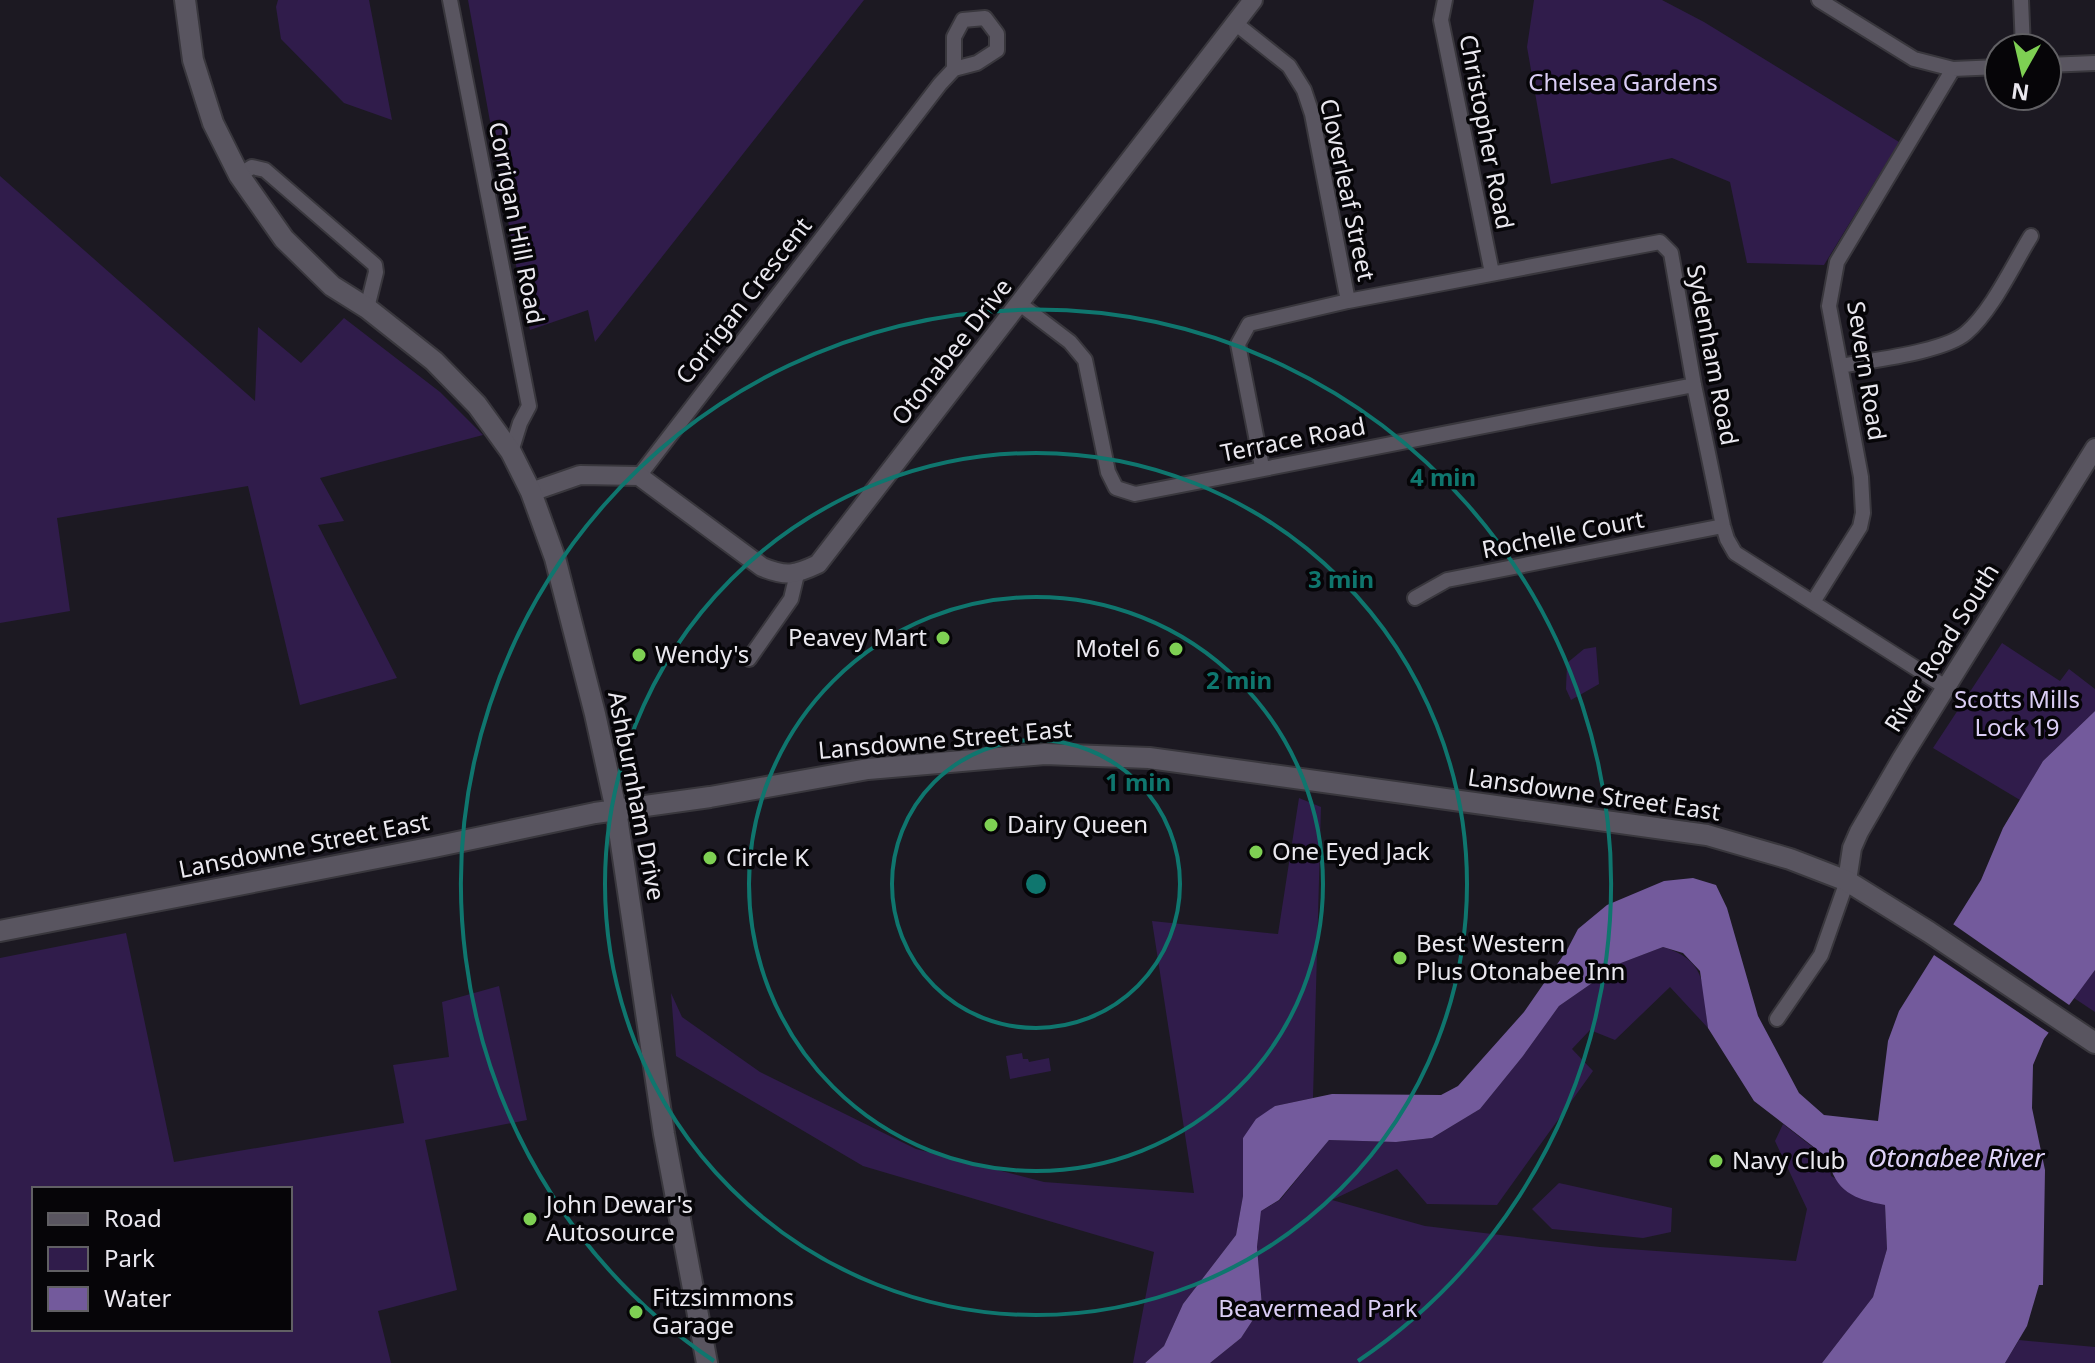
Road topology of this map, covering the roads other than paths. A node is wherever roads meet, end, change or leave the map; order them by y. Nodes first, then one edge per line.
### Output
1 (185, 0) edge
2 (450, 0) edge
3 (1253, 0) edge
4 (1445, 0) edge
5 (1819, 0) edge
6 (2021, 0) edge
7 (1235, 23) junction
8 (2022, 32) edge
9 (2095, 63) edge
10 (2063, 64) edge
11 (1983, 68) edge
12 (954, 69) dead end
13 (1953, 69) junction
14 (239, 175) junction
15 (2031, 236) dead end
16 (1492, 273) junction
17 (1348, 301) junction
18 (1020, 304) junction
19 (367, 308) junction
20 (1841, 366) junction
21 (1694, 385) junction
22 (2095, 448) edge
23 (511, 452) junction
24 (1262, 467) junction
25 (639, 476) junction
26 (531, 492) junction
27 (1723, 526) junction
28 (797, 574) junction
29 (1415, 598) dead end
30 (1813, 602) junction
31 (749, 659) dead end
32 (1947, 688) junction
33 (616, 810) junction
34 (1847, 881) junction
35 (0, 931) edge
36 (1777, 1019) dead end
37 (2095, 1043) edge
38 (707, 1363) edge

1 - 14 main road, Ashburnham Drive
2 - 23 street, Corrigan Hill Road
3 - 7 street, Otonabee Drive
4 - 16 street, Christopher Road
5 - 13 street
6 - 8 street
7 - 17 street, Cloverleaf Street
7 - 18 street, Otonabee Drive
9 - 10 street
11 - 13 street
12 - 25 street, Corrigan Crescent
13 - 20 street, Severn Road
14 - 19 main road, Ashburnham Drive
14 - 19 street
15 - 20 street
16 - 17 street, Sydenham Road
16 - 21 street, Sydenham Road
17 - 24 street, Sydenham Road
18 - 24 street, Terrace Road
18 - 28 street, Otonabee Drive
19 - 23 main road, Ashburnham Drive
20 - 30 street, Severn Road
21 - 24 street, Terrace Road
21 - 27 street, Sydenham Road
22 - 32 street, River Road South
23 - 26 main road, Ashburnham Drive
25 - 26 street
25 - 28 street
26 - 33 main road, Ashburnham Drive
27 - 29 street, Rochelle Court
27 - 30 street, Sydenham Road
28 - 31 street
30 - 32 street, Sydenham Road
32 - 34 street, River Road South
33 - 34 main road, Lansdowne Street East
33 - 35 main road, Lansdowne Street East
33 - 38 main road, Ashburnham Drive
34 - 36 street
34 - 37 main road, Lansdowne Street East

